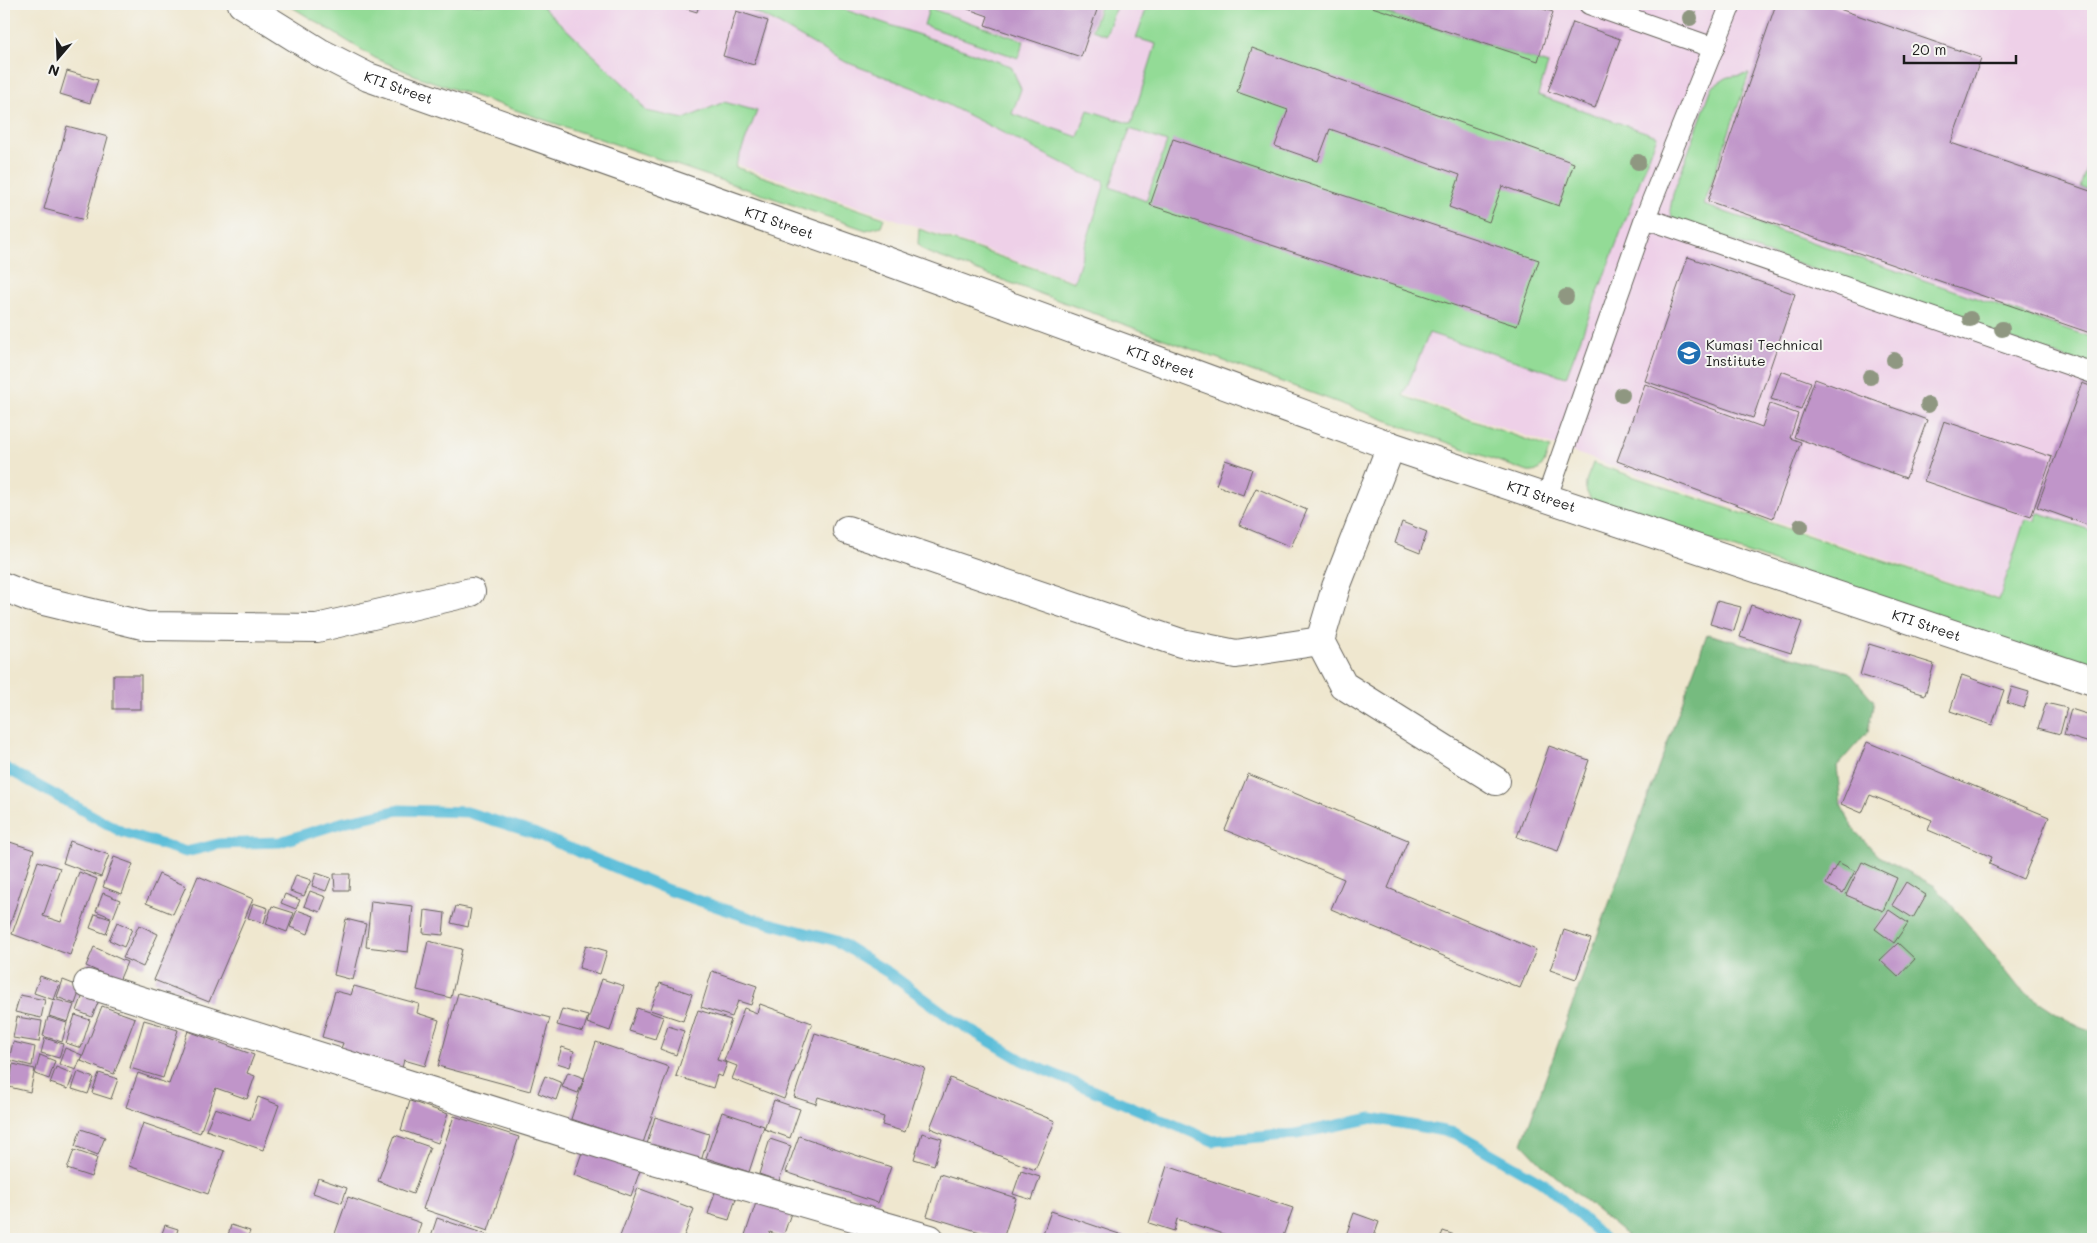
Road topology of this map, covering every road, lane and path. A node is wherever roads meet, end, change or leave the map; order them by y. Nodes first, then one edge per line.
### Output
1 (242, 4) edge
2 (1589, 4) edge
3 (1731, 4) edge
4 (1714, 48) junction
5 (1645, 218) junction
6 (2093, 373) edge
7 (1391, 446) junction
8 (1547, 497) junction
9 (847, 530) dead end
10 (4, 587) edge
11 (471, 592) dead end
12 (1320, 641) junction
13 (2093, 681) edge
14 (1496, 781) dead end
15 (88, 984) dead end
16 (930, 1239) edge

1 - 7 street, KTI Street
2 - 4 lane
3 - 4 lane
4 - 5 lane
5 - 6 lane
5 - 8 lane
7 - 8 street, KTI Street
7 - 12 street
8 - 13 street, KTI Street
9 - 12 street
10 - 11 street
12 - 14 street
15 - 16 street

